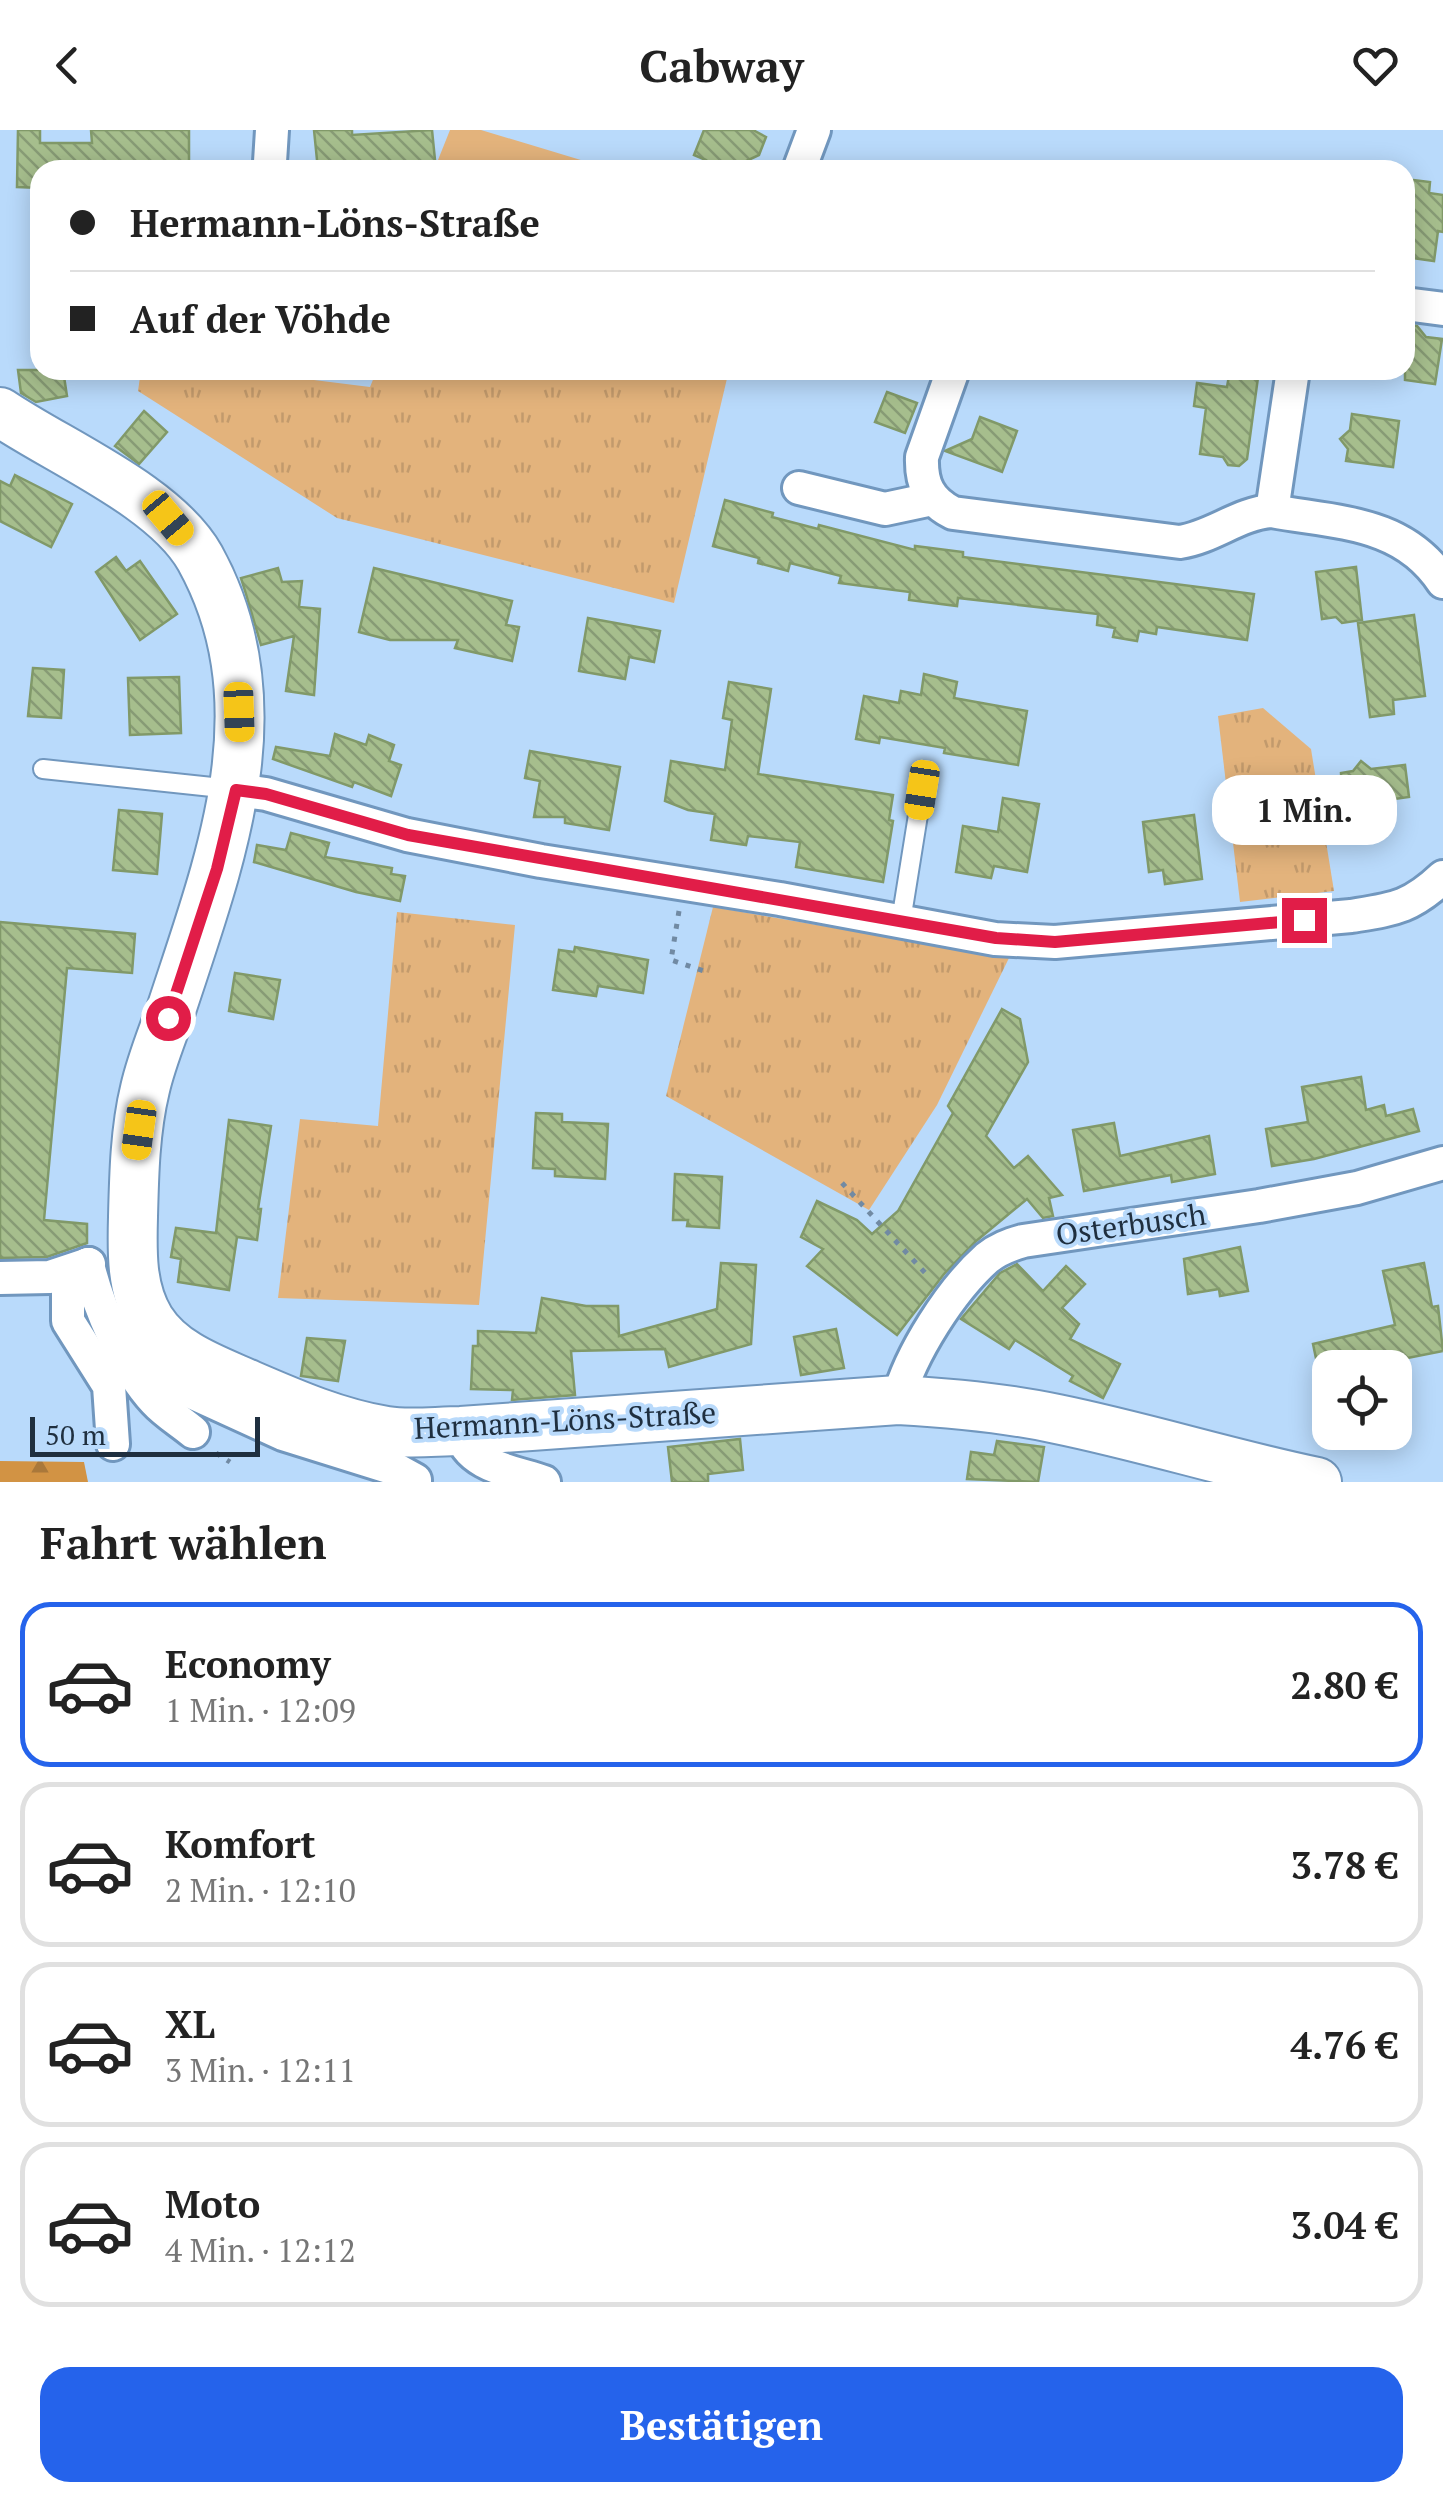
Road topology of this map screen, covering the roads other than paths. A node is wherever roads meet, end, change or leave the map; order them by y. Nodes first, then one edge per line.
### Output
1 (814, 130) edge
2 (803, 160) edge
3 (1415, 305) edge
4 (1443, 309) edge
5 (949, 380) edge
6 (1292, 380) edge
7 (0, 412) edge
8 (800, 488) dead end
9 (932, 499) junction
10 (1272, 511) junction
11 (1443, 582) edge
12 (43, 769) dead end
13 (236, 790) junction
14 (922, 790) dead end
15 (1443, 878) edge
16 (901, 920) junction
17 (1443, 1164) edge
18 (110, 1259) junction
19 (0, 1278) edge
20 (118, 1341) junction
21 (898, 1400) junction
22 (193, 1432) dead end
23 (461, 1432) junction
24 (113, 1444) dead end
25 (1218, 1472) edge
26 (415, 1480) edge
27 (544, 1482) edge
28 (1317, 1482) edge

1 - 2 street
3 - 4 street
5 - 9 street
6 - 10 street
7 - 13 street, Hermann-Löns-Straße
8 - 9 street
9 - 10 street
10 - 11 street
12 - 13 lane
13 - 16 street
13 - 18 street, Hermann-Löns-Straße
14 - 16 lane
15 - 16 street
17 - 21 street, Osterbusch
18 - 19 street
18 - 20 street
18 - 23 street, Hermann-Löns-Straße
18 - 24 street
20 - 22 street
20 - 26 street
21 - 23 street, Hermann-Löns-Straße
21 - 25 street, Hermann-Löns-Straße
23 - 27 street
25 - 28 street, Hermann-Löns-Straße

